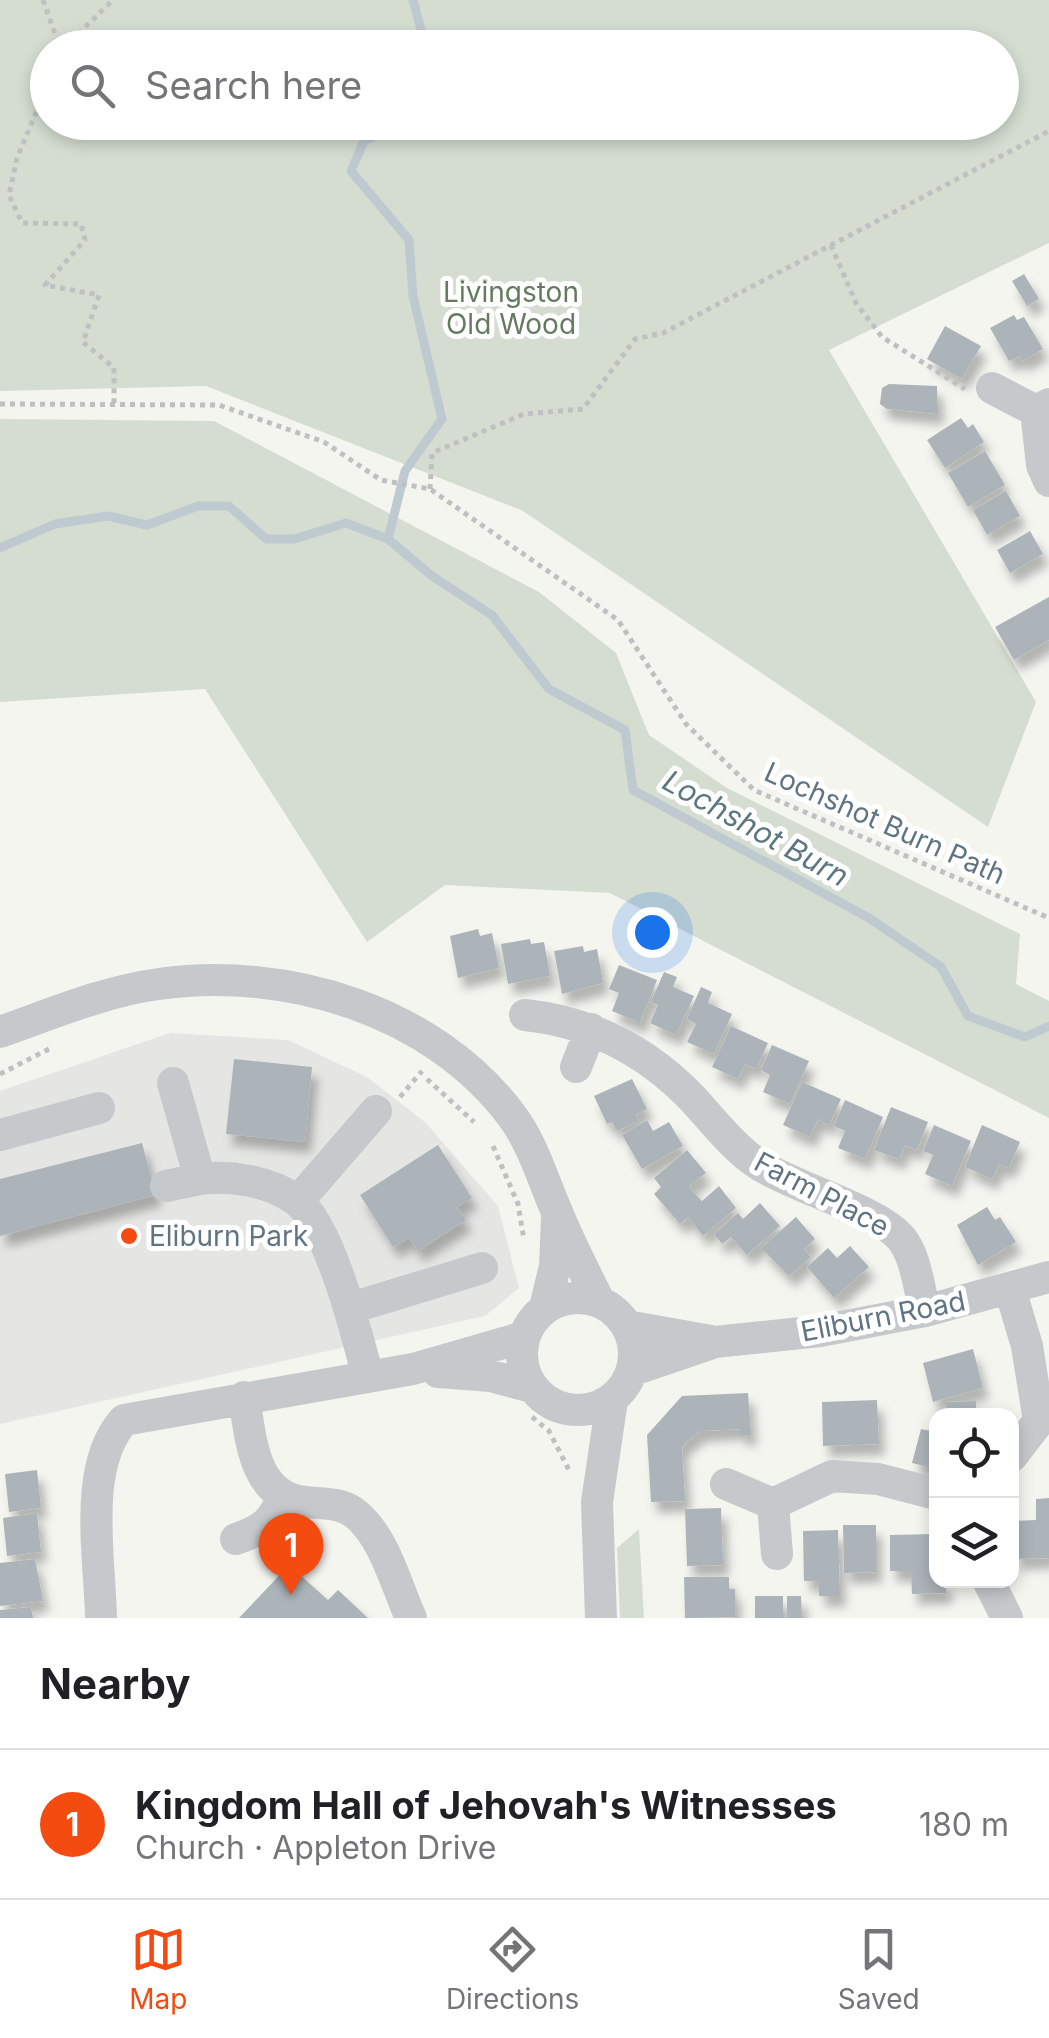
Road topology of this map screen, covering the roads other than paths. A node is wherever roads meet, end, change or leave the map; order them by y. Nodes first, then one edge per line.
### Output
1 (992, 388) road end
2 (1042, 407) edge
3 (1049, 481) edge
4 (525, 1015) dead end
5 (590, 1029) junction
6 (0, 1032) edge
7 (576, 1067) dead end
8 (173, 1083) dead end
9 (99, 1108) dead end
10 (376, 1111) road end
11 (0, 1135) edge
12 (200, 1179) junction
13 (166, 1186) dead end
14 (298, 1201) junction
15 (557, 1214) junction
16 (482, 1268) dead end
17 (1049, 1277) edge
18 (1010, 1290) junction
19 (600, 1300) junction
20 (350, 1308) junction
21 (545, 1308) junction
22 (925, 1311) junction
23 (628, 1326) junction
24 (524, 1337) junction
25 (715, 1342) junction
26 (414, 1370) junction
27 (633, 1370) junction
28 (368, 1377) junction
29 (532, 1387) junction
30 (244, 1398) junction
31 (612, 1400) junction
32 (560, 1408) junction
33 (1044, 1423) edge
34 (1019, 1449) edge
35 (726, 1484) dead end
36 (929, 1492) edge
37 (282, 1495) junction
38 (596, 1502) junction
39 (774, 1504) junction
40 (236, 1540) dead end
41 (776, 1554) dead end
42 (992, 1588) edge
43 (100, 1618) edge
44 (411, 1618) edge
45 (601, 1618) edge
46 (1007, 1618) edge

1 - 2 street
2 - 3 street
4 - 5 street, Farm Place
5 - 7 street
5 - 22 street, Farm Place
6 - 15 street
8 - 12 street
9 - 11 street
10 - 14 street
12 - 13 street
12 - 14 street
14 - 20 street
15 - 19 street
15 - 21 street
16 - 20 street
17 - 18 street, Eliburn Road
18 - 22 street, Eliburn Road
18 - 33 street
19 - 21 street
19 - 23 street
20 - 28 street
21 - 24 street
22 - 25 street, Eliburn Road
23 - 25 street, Eliburn Road
23 - 27 street
24 - 26 street
24 - 29 street
25 - 27 street, Eliburn Road
26 - 28 street
26 - 29 street
27 - 31 street
28 - 30 street
29 - 32 street
30 - 37 street
30 - 43 street
31 - 32 street
31 - 38 street
32 - 38 street
33 - 34 street
35 - 39 street
36 - 39 street
37 - 40 street
37 - 44 street
38 - 45 street
39 - 41 street
42 - 46 street

